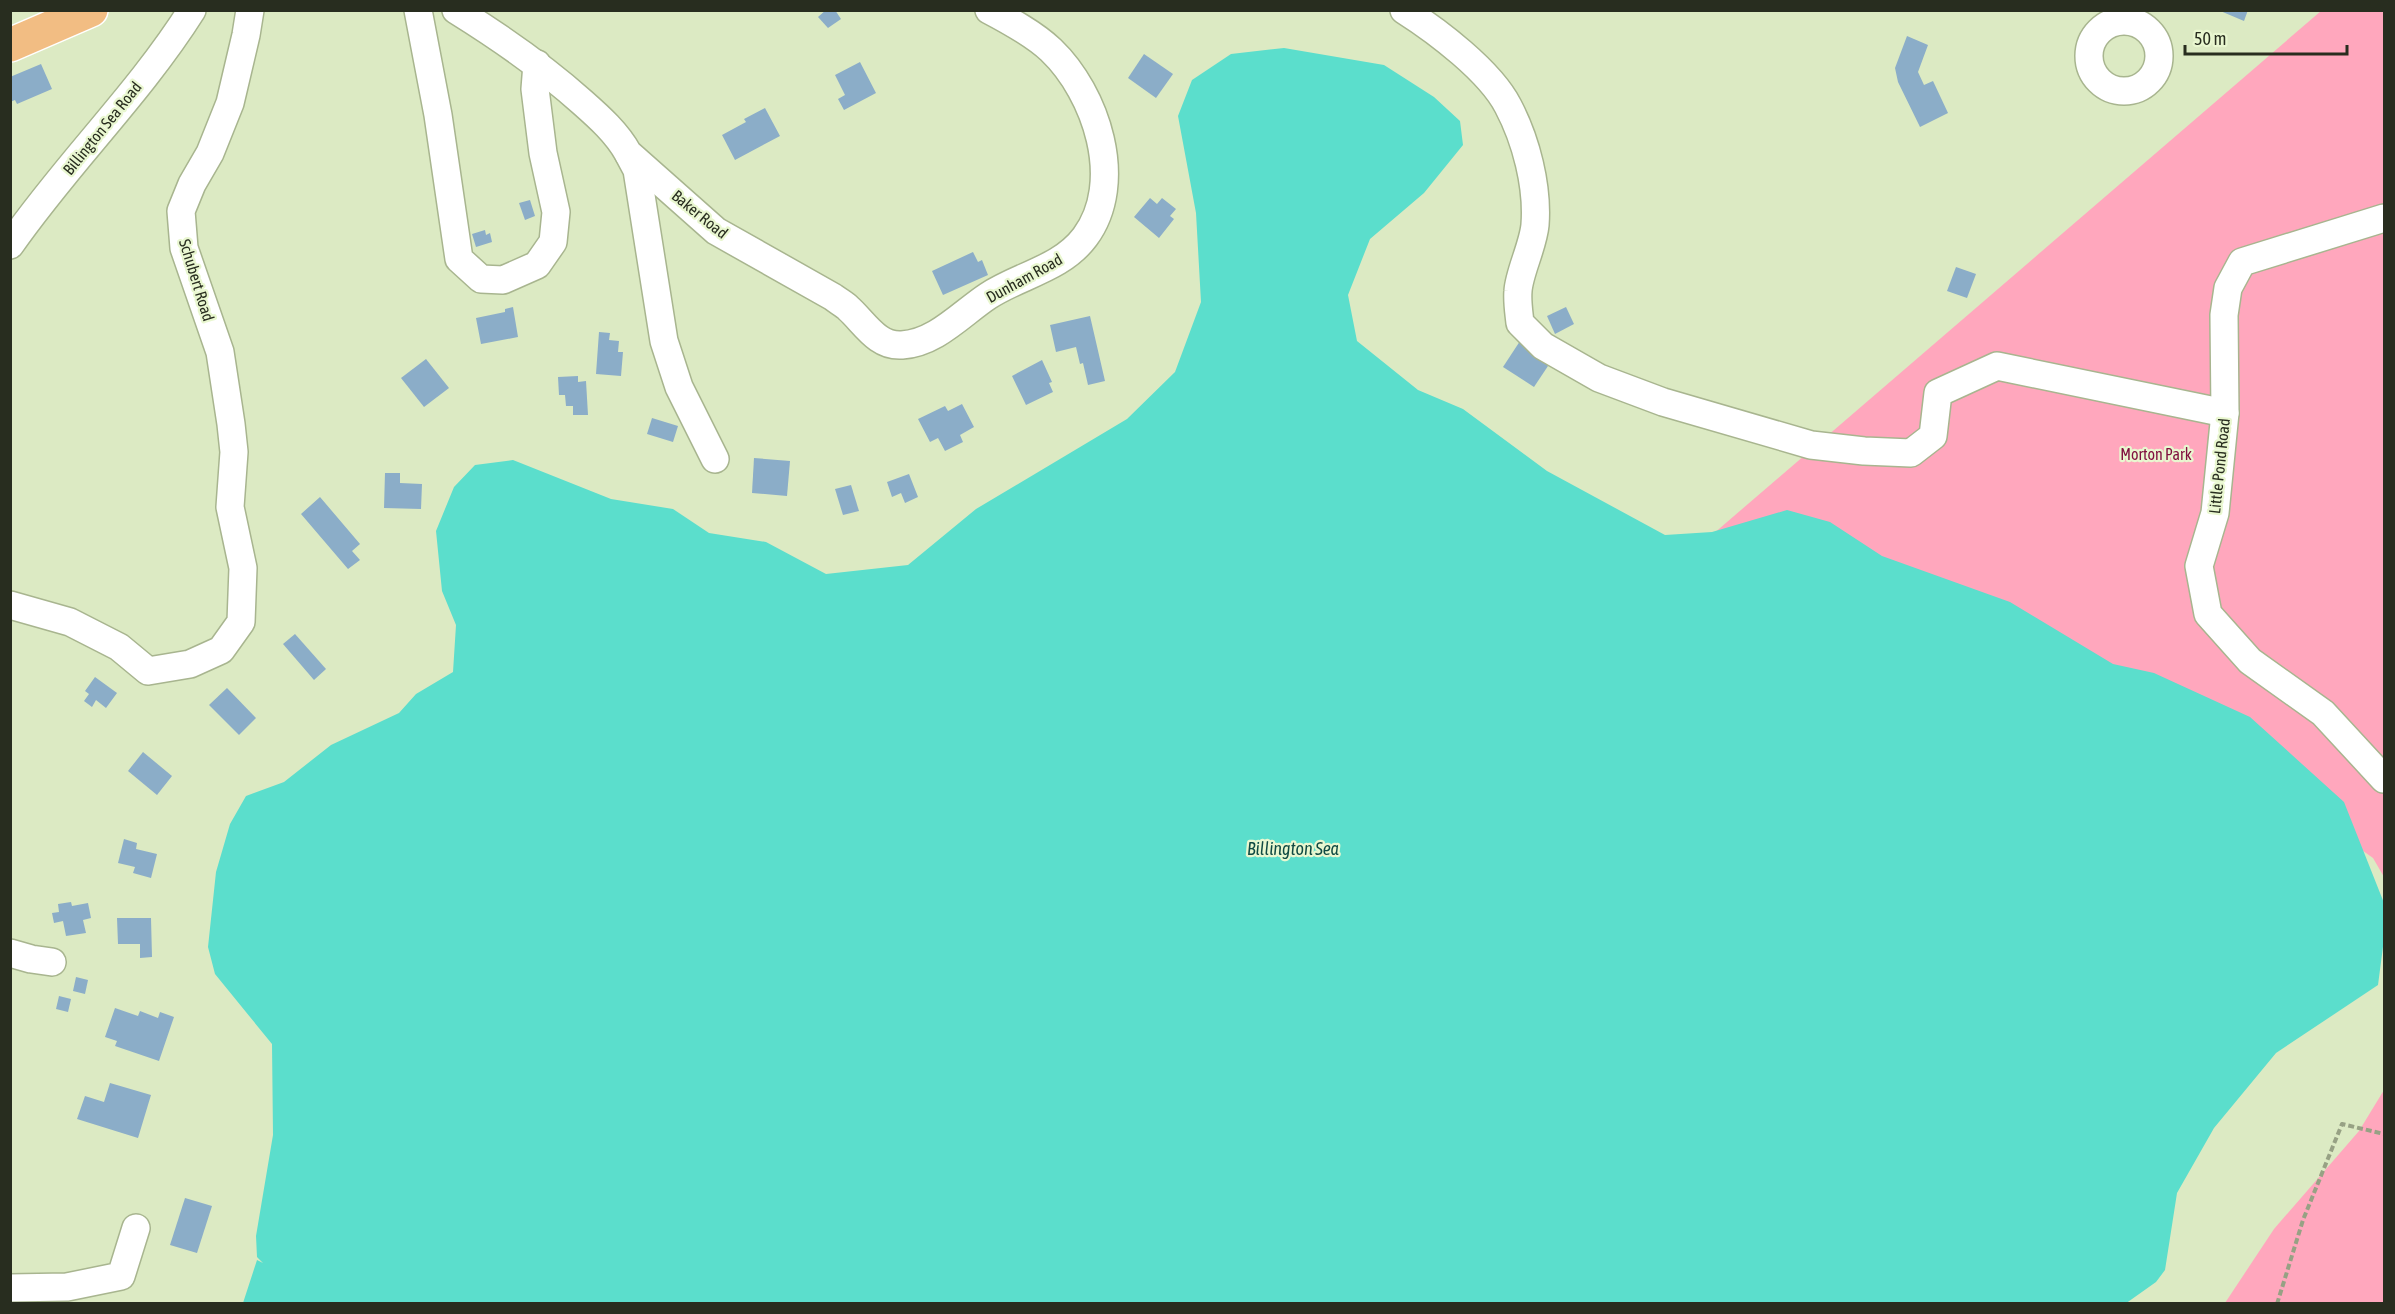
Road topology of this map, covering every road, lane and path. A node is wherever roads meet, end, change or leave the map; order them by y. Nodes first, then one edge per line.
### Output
1 (91, 10) edge
2 (192, 10) edge
3 (250, 10) edge
4 (418, 10) edge
5 (456, 10) edge
6 (989, 10) edge
7 (1404, 10) edge
8 (10, 45) edge
9 (537, 64) junction
10 (628, 153) junction
11 (2385, 218) edge
12 (10, 245) edge
13 (968, 310) joint
14 (2225, 413) junction
15 (715, 459) dead end
16 (10, 605) edge
17 (2385, 779) edge
18 (10, 953) edge
19 (52, 962) dead end
20 (2385, 1134) edge
21 (136, 1228) dead end
22 (10, 1288) edge
23 (2277, 1304) edge

1 - 8 main road
2 - 12 street, Billington Sea Road
3 - 16 street, Schubert Road
4 - 9 street
5 - 9 street, Baker Road
6 - 13 street, Dunham Road
7 - 14 street
9 - 10 street, Baker Road
10 - 13 street, Baker Road
10 - 15 street
11 - 14 street, Little Pond Road
14 - 17 street, Little Pond Road
18 - 19 street
20 - 23 path
21 - 22 street

